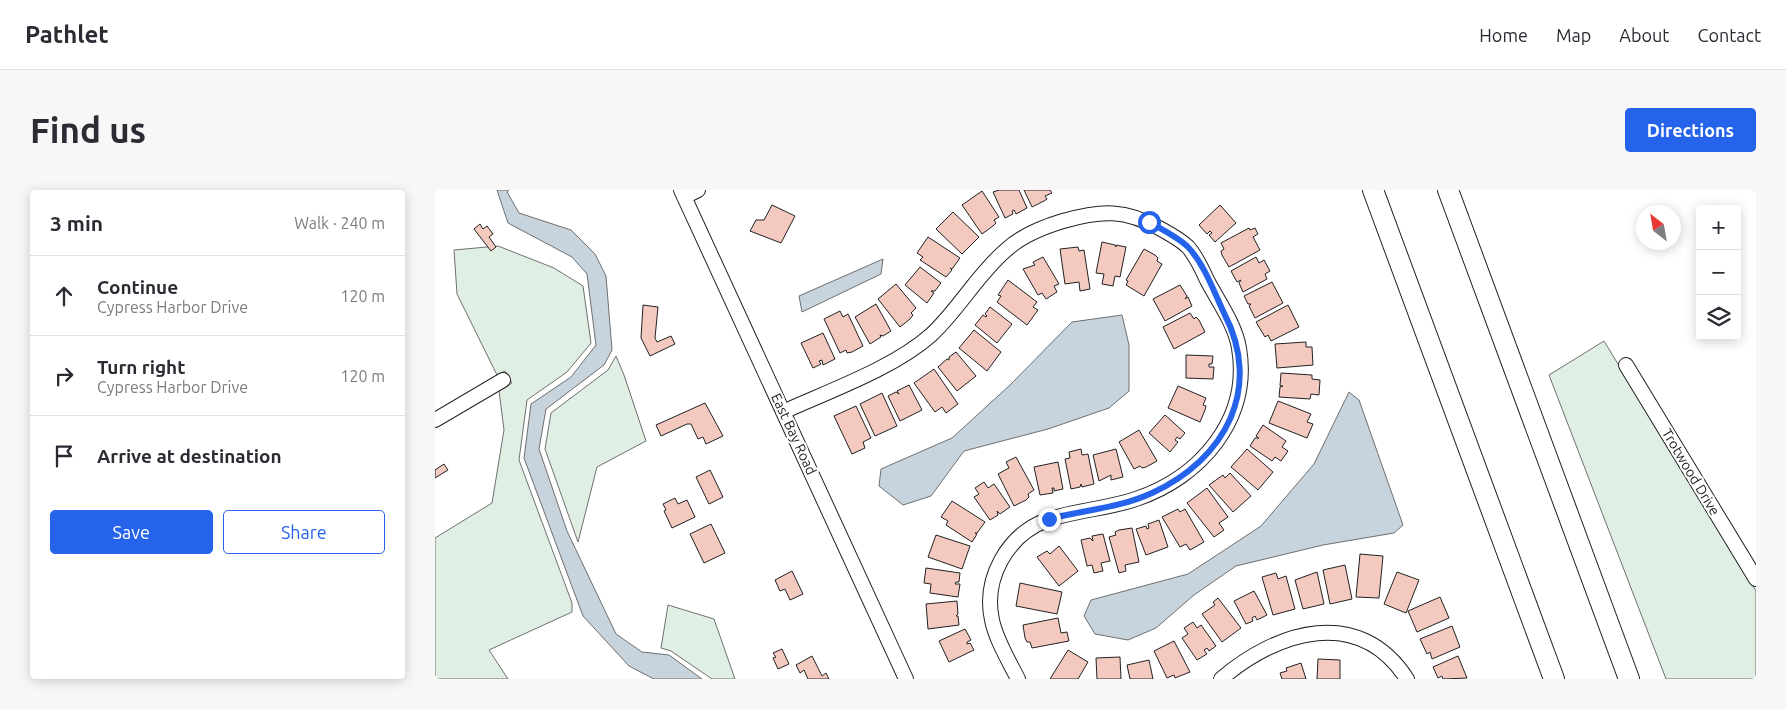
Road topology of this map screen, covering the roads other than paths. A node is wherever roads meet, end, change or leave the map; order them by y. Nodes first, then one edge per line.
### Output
1 (698, 190) edge
2 (1373, 190) edge
3 (1447, 190) edge
4 (683, 193) edge
5 (1626, 365) dead end
6 (503, 380) dead end
7 (783, 412) junction
8 (435, 420) edge
9 (1756, 579) edge
10 (906, 679) edge
11 (1019, 679) edge
12 (1221, 679) edge
13 (1407, 679) edge
14 (1554, 679) edge
15 (1629, 679) edge

1 - 4 street
2 - 14 highway
3 - 15 highway
4 - 7 street, East Bay Road
5 - 9 street, Trotwood Drive
6 - 8 street
7 - 10 street, East Bay Road
7 - 11 street
12 - 13 street

